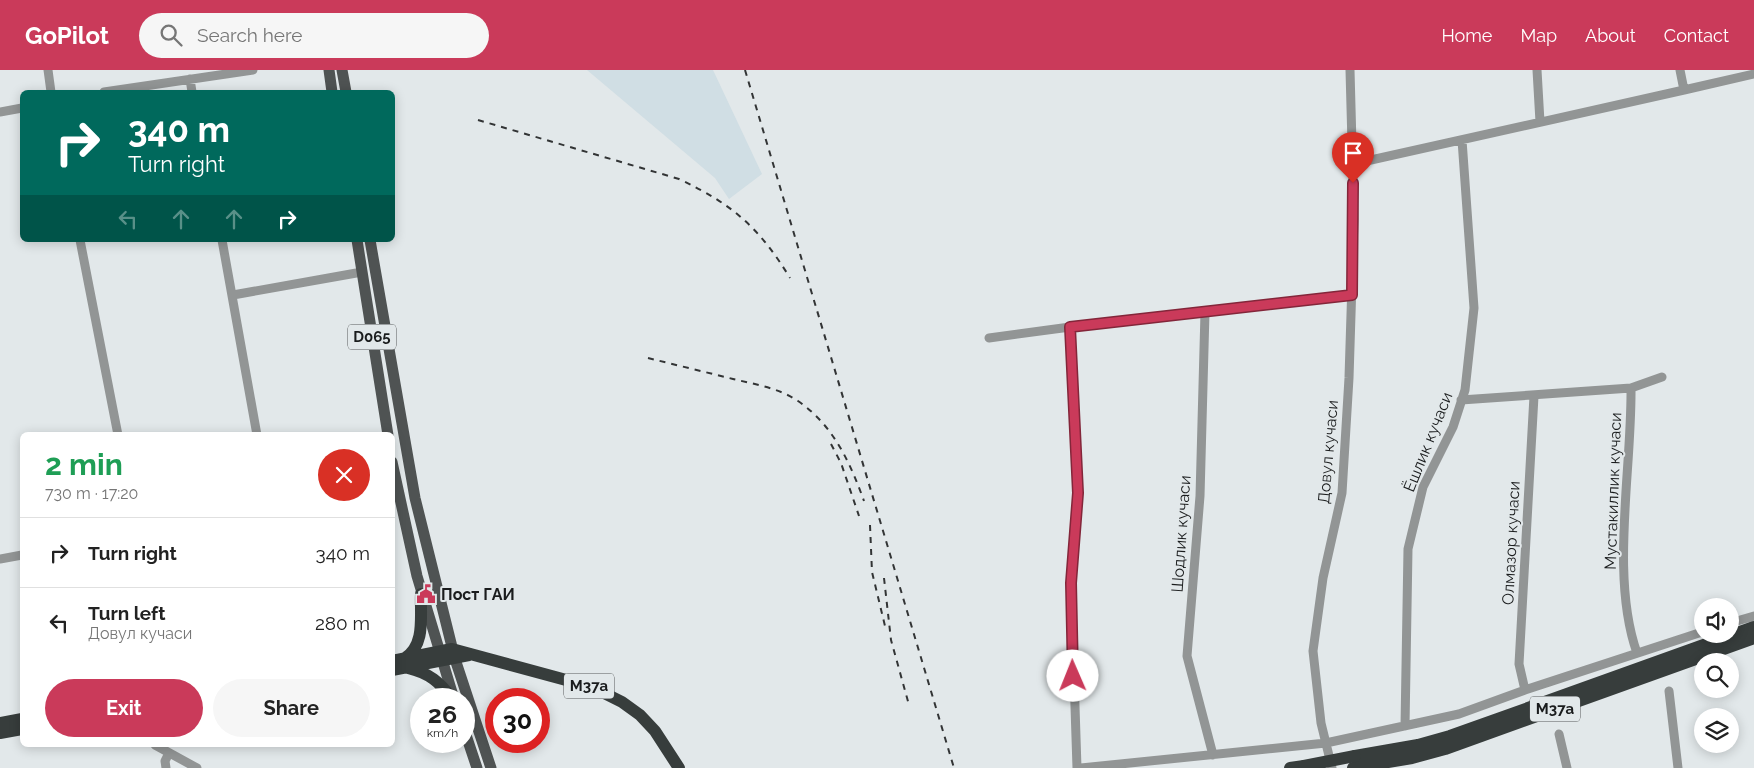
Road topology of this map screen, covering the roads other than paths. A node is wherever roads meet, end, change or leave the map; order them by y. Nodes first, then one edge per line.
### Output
1 (48, 70) edge
2 (253, 70) edge
3 (328, 70) edge
4 (342, 70) edge
5 (1350, 70) edge
6 (1537, 70) edge
7 (1680, 70) edge
8 (1754, 74) edge
9 (190, 79) junction
10 (51, 90) edge
11 (117, 90) edge
12 (192, 90) edge
13 (332, 90) edge
14 (346, 90) edge
15 (1684, 90) junction
16 (20, 108) edge
17 (0, 112) edge
18 (1540, 122) junction
19 (1462, 140) junction
20 (1353, 164) junction
21 (80, 242) edge
22 (222, 242) edge
23 (356, 242) edge
24 (370, 242) edge
25 (362, 272) junction
26 (233, 295) junction
27 (1352, 295) junction
28 (1205, 312) junction
29 (1070, 327) junction
30 (989, 338) dead end
31 (1662, 377) dead end
32 (1631, 388) junction
33 (1534, 396) junction
34 (1461, 400) junction
35 (117, 432) edge
36 (256, 432) edge
37 (388, 432) edge
38 (395, 487) edge
39 (20, 555) edge
40 (0, 559) edge
41 (421, 594) junction
42 (1754, 616) edge
43 (1739, 620) edge
44 (1754, 627) edge
45 (1694, 635) edge
46 (1754, 638) edge
47 (453, 654) junction
48 (1638, 654) junction
49 (439, 656) junction
50 (401, 662) edge
51 (444, 688) edge
52 (449, 688) edge
53 (1526, 690) junction
54 (1670, 691) dead end
55 (20, 719) edge
56 (0, 723) edge
57 (1405, 726) junction
58 (20, 729) edge
59 (0, 733) edge
60 (1559, 734) dead end
61 (1326, 743) junction
62 (158, 747) edge
63 (169, 753) junction
64 (472, 753) edge
65 (1213, 755) junction
66 (1353, 764) edge
67 (166, 768) edge
68 (197, 768) edge
69 (477, 768) edge
70 (491, 768) edge
71 (679, 768) edge
72 (1079, 768) edge
73 (1290, 768) edge
74 (1332, 768) edge
75 (1567, 768) edge
76 (1678, 768) edge

1 - 10 street
2 - 9 street
3 - 13 main road
4 - 14 main road
5 - 20 street, Довул кучаси
6 - 18 street
7 - 15 street
8 - 15 street
9 - 11 street
9 - 12 street
15 - 18 street
16 - 17 street
18 - 19 street
19 - 20 street
19 - 34 street, Ёшлик кучаси
20 - 27 street, Довул кучаси
21 - 35 street
22 - 26 street
23 - 25 main road, D065
24 - 47 main road, D065
25 - 26 street
25 - 37 main road, D065
26 - 36 street
27 - 28 street
27 - 61 street, Довул кучаси
28 - 29 street
28 - 65 street, Шодлик кучаси
29 - 30 street
29 - 72 street
31 - 32 street, Мустакиллик кучаси
32 - 33 street, Мустакиллик кучаси
32 - 48 street, Мустакиллик кучаси
33 - 34 street, Мустакиллик кучаси
33 - 53 street, Олмазор кучаси
34 - 57 street, Ёшлик кучаси
38 - 41 main road
39 - 40 street
41 - 49 main road
41 - 50 highway
42 - 43 street
44 - 66 highway, M37a
45 - 48 street
46 - 66 highway, M37a
47 - 49 highway
47 - 70 main road, D065
47 - 71 highway, M37a
48 - 53 street
49 - 50 highway
49 - 52 main road
50 - 51 highway
53 - 57 street
54 - 76 street
55 - 56 highway
57 - 61 street
58 - 59 highway
60 - 75 street
61 - 65 street
61 - 74 street, Довул кучаси
62 - 63 street
63 - 67 street
63 - 68 street
64 - 69 main road
65 - 72 street
66 - 73 highway, M37a, bridge

